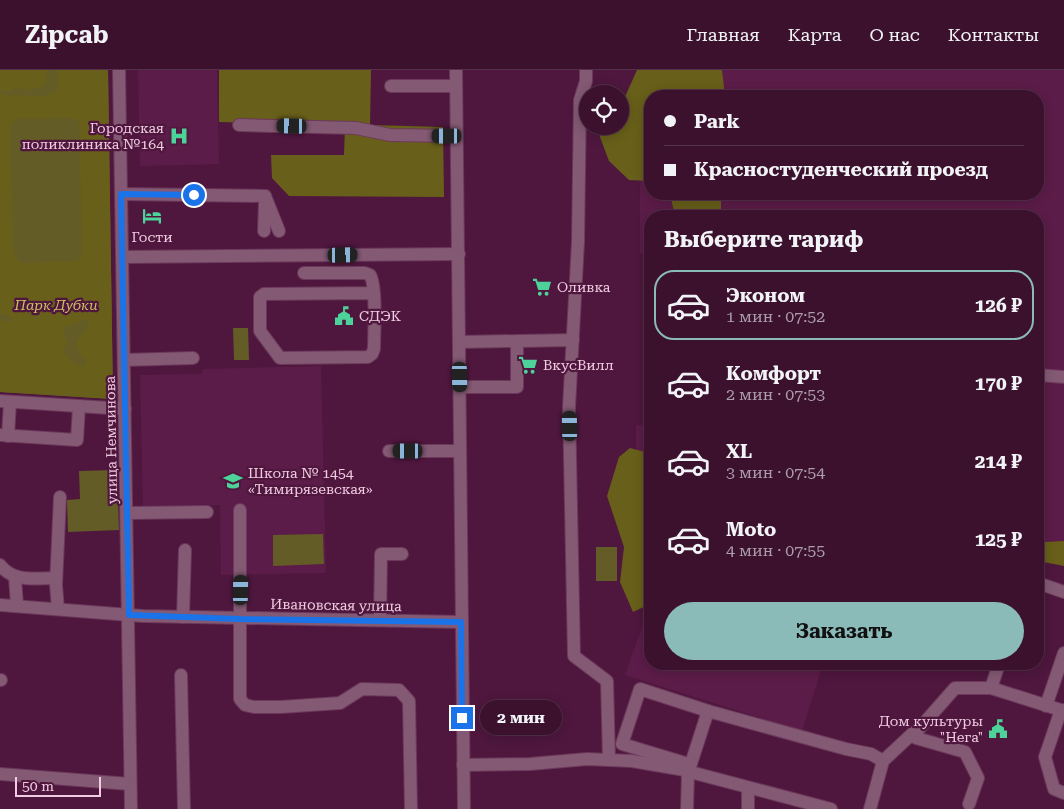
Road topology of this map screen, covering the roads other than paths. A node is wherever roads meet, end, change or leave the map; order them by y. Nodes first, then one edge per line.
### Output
1 (119, 70) edge
2 (456, 70) edge
3 (586, 70) edge
4 (391, 86) dead end
5 (456, 86) junction
6 (239, 125) dead end
7 (457, 136) junction
8 (121, 194) junction
9 (265, 196) junction
10 (264, 231) dead end
11 (279, 231) dead end
12 (453, 254) junction
13 (324, 255) junction
14 (122, 257) junction
15 (304, 273) dead end
16 (324, 273) junction
17 (373, 293) junction
18 (324, 294) junction
19 (573, 340) junction
20 (518, 341) junction
21 (460, 342) junction
22 (193, 358) dead end
23 (124, 360) junction
24 (1044, 375) edge
25 (1064, 377) edge
26 (460, 387) junction
27 (5, 401) edge
28 (79, 406) junction
29 (125, 409) junction
30 (4, 436) edge
31 (389, 450) dead end
32 (460, 451) junction
33 (60, 497) dead end
34 (240, 510) dead end
35 (207, 512) dead end
36 (127, 513) junction
37 (185, 550) dead end
38 (402, 554) dead end
39 (0, 565) edge
40 (16, 577) junction
41 (56, 578) junction
42 (1044, 585) edge
43 (1064, 592) edge
44 (0, 605) edge
45 (16, 606) junction
46 (58, 609) junction
47 (129, 615) junction
48 (183, 617) junction
49 (240, 619) junction
50 (380, 620) junction
51 (461, 622) junction
52 (1064, 653) edge
53 (997, 670) edge
54 (181, 675) dead end
55 (991, 688) junction
56 (1046, 706) junction
57 (708, 711) junction
58 (1062, 711) edge
59 (913, 733) junction
60 (609, 760) junction
61 (883, 761) junction
62 (463, 765) junction
63 (689, 769) junction
64 (0, 774) edge
65 (130, 784) junction
66 (748, 788) junction
67 (1064, 792) edge
68 (969, 804) dead end
69 (131, 809) edge
70 (184, 809) edge
71 (411, 809) edge
72 (464, 809) edge
73 (687, 809) edge
74 (748, 809) edge
75 (831, 809) edge
76 (870, 809) edge

1 - 8 street, улица Немчинова
2 - 5 street
3 - 19 street
4 - 5 street
5 - 7 street
6 - 7 street
7 - 12 street
8 - 9 street
8 - 14 street, улица Немчинова
9 - 10 street
9 - 11 street
12 - 13 street
12 - 21 street
13 - 14 street
13 - 16 street
14 - 23 street, улица Немчинова
15 - 16 street
16 - 17 street
16 - 18 street
17 - 18 street
17 - 18 street
19 - 20 street
19 - 60 street
20 - 21 street
20 - 26 street
21 - 26 street
22 - 23 street
23 - 29 street, улица Немчинова
24 - 25 street
26 - 32 street
27 - 28 street
27 - 30 street
28 - 29 street
28 - 30 street
29 - 36 street, улица Немчинова
31 - 32 street
32 - 51 street
33 - 41 street
34 - 49 street
35 - 36 street
36 - 47 street, улица Немчинова
37 - 48 street
38 - 50 street
39 - 40 street
40 - 41 street
40 - 45 street
41 - 46 street
42 - 43 street
44 - 45 street, Ивановская улица
45 - 46 street, Ивановская улица
46 - 47 street, Ивановская улица
47 - 48 street, Ивановская улица
47 - 65 street, улица Немчинова
48 - 49 street, Ивановская улица
49 - 50 street, Ивановская улица
49 - 71 street
50 - 51 street, Ивановская улица
51 - 62 street
52 - 56 street
53 - 55 street
54 - 70 street
55 - 56 street
55 - 59 street
56 - 58 street
57 - 61 street
57 - 63 street
57 - 63 street
58 - 67 street
59 - 61 street
59 - 68 street
60 - 62 street
60 - 63 street
61 - 76 street
62 - 72 street
63 - 66 street
63 - 73 street
64 - 65 street
65 - 69 street, улица Немчинова
66 - 74 street
66 - 75 street

